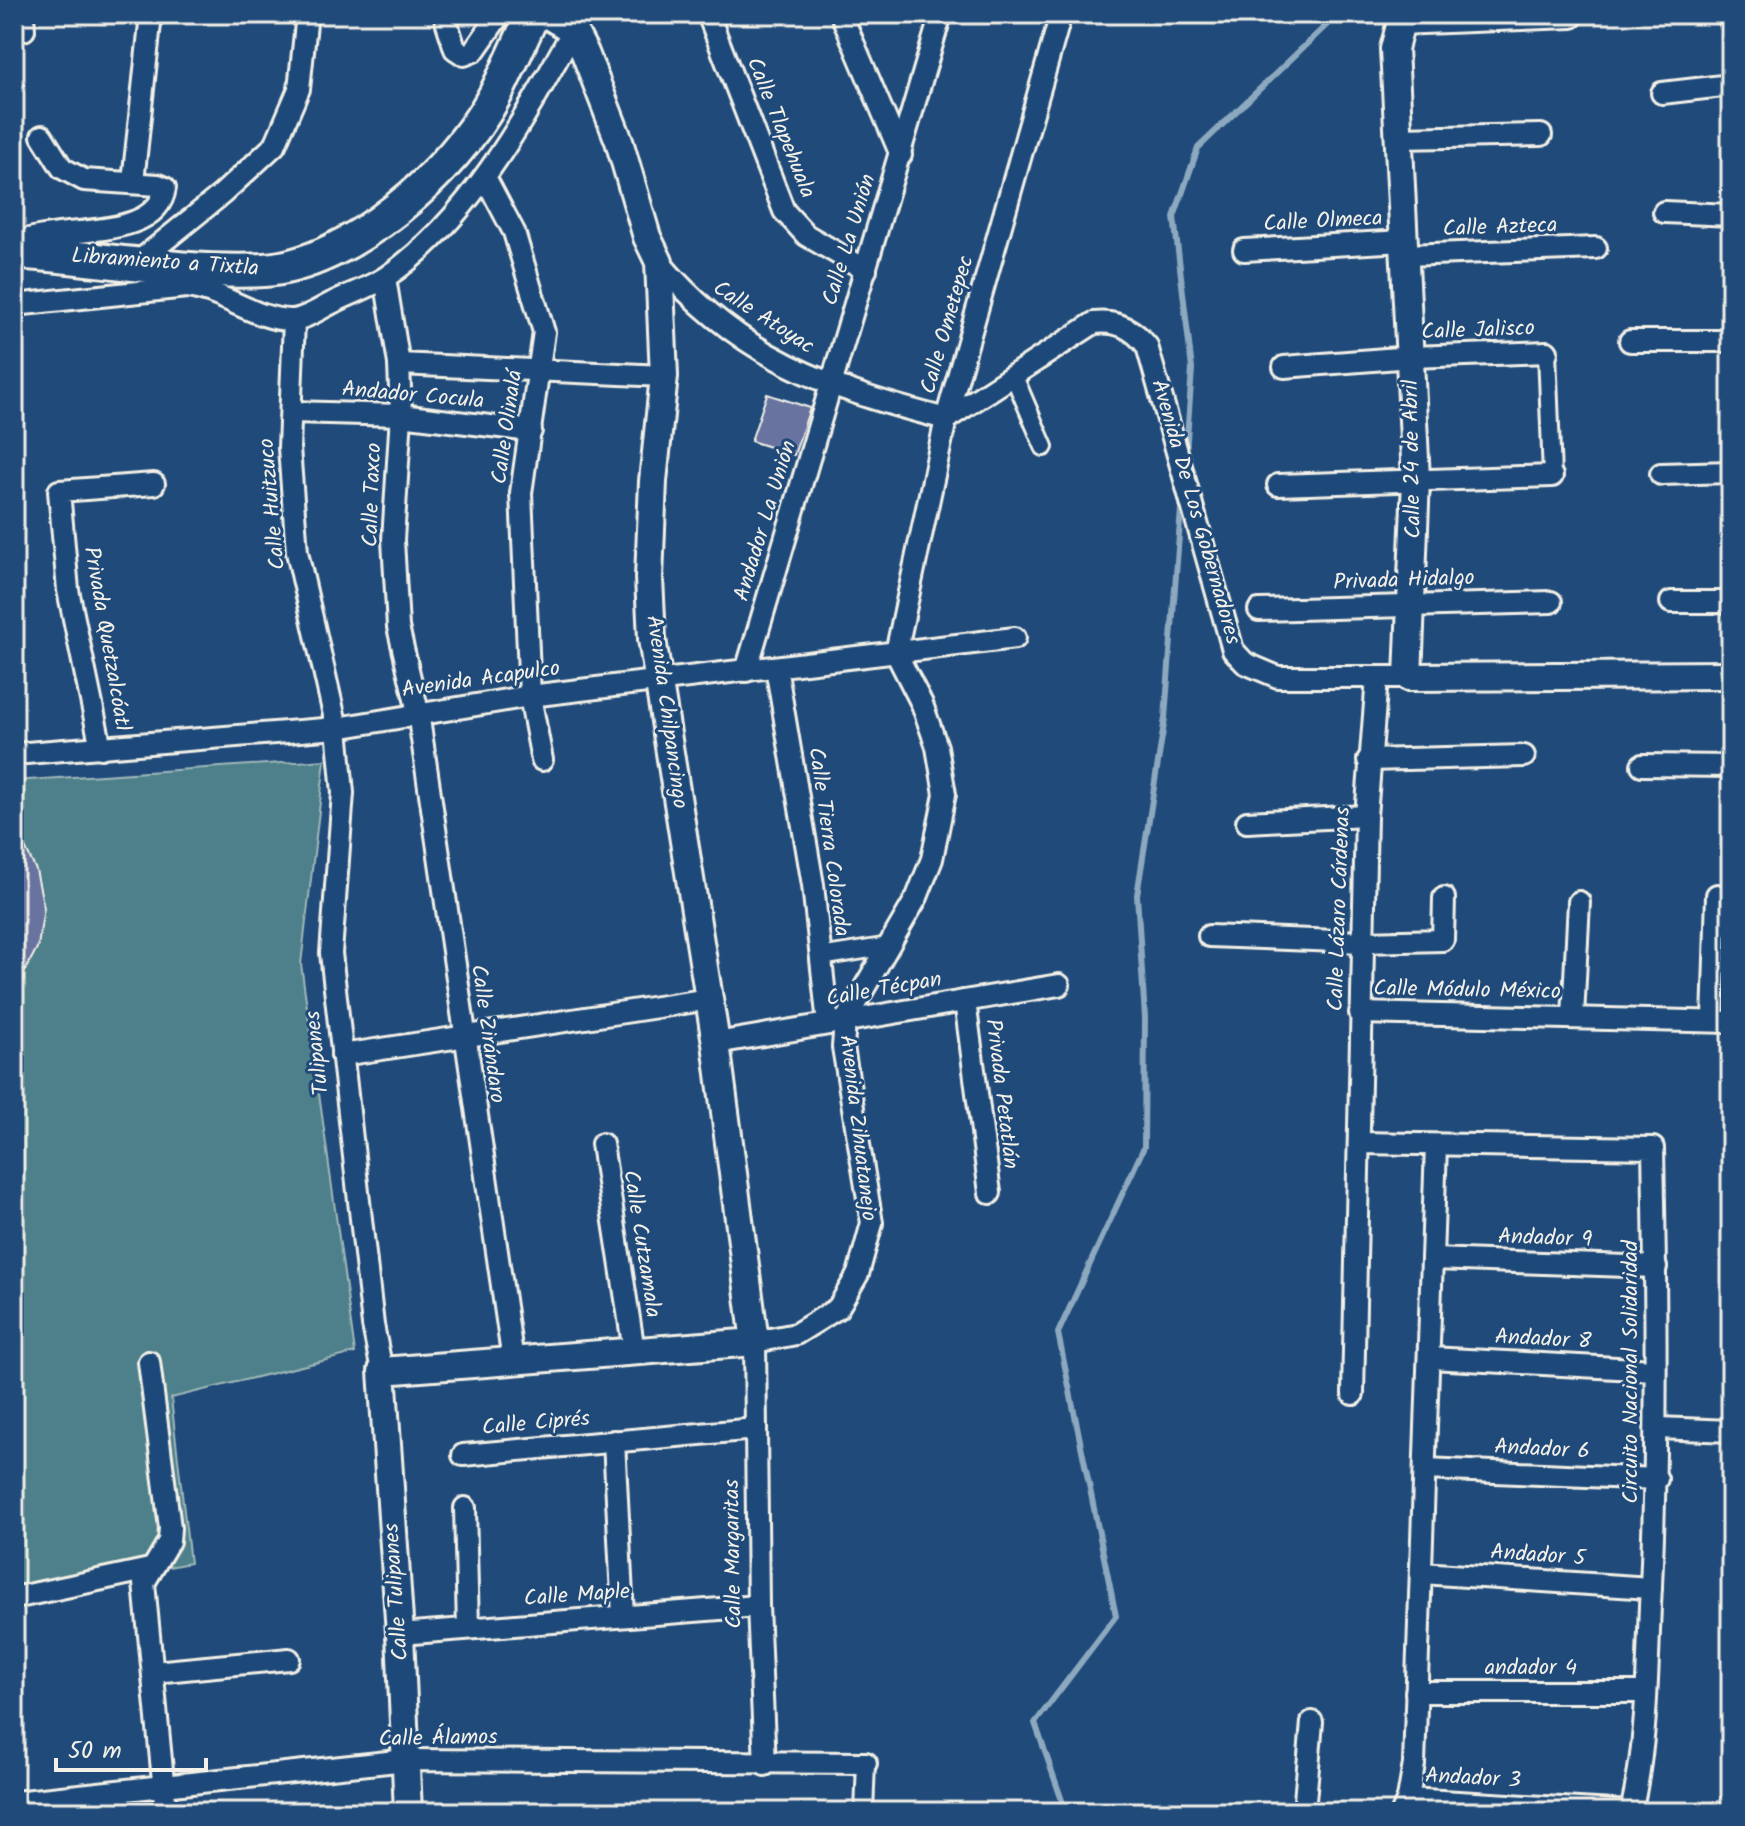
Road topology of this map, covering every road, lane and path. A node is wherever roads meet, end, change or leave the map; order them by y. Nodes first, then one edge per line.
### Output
1 (151, 14) edge
2 (307, 14) edge
3 (444, 14) edge
4 (500, 14) edge
5 (533, 14) edge
6 (546, 14) edge
7 (708, 14) edge
8 (841, 14) edge
9 (941, 14) edge
10 (1730, 14) edge
11 (1056, 15) edge
12 (1572, 17) dead end
13 (1401, 19) edge
14 (578, 22) edge
15 (1731, 23) edge
16 (1731, 85) edge
17 (1662, 93) dead end
18 (1541, 135) dead end
19 (42, 136) dead end
20 (1399, 138) junction
21 (901, 155) junction
22 (485, 177) junction
23 (133, 182) junction
24 (1664, 212) dead end
25 (1731, 215) edge
26 (14, 244) edge
27 (1404, 248) junction
28 (1596, 248) dead end
29 (1244, 250) dead end
30 (14, 255) edge
31 (138, 262) junction
32 (659, 262) junction
33 (866, 270) junction
34 (207, 278) junction
35 (385, 278) junction
36 (14, 305) edge
37 (294, 320) junction
38 (1630, 341) dead end
39 (1731, 341) edge
40 (1547, 352) joint
41 (1411, 357) junction
42 (399, 364) junction
43 (1284, 367) dead end
44 (541, 370) junction
45 (1013, 374) junction
46 (664, 376) junction
47 (832, 385) junction
48 (291, 412) junction
49 (401, 415) junction
50 (946, 419) junction
51 (531, 431) junction
52 (1044, 447) dead end
53 (1731, 472) edge
54 (1661, 474) dead end
55 (1552, 476) joint
56 (1416, 479) junction
57 (154, 484) dead end
58 (1278, 485) dead end
59 (1551, 602) dead end
60 (1671, 602) dead end
61 (1731, 602) edge
62 (1414, 604) junction
63 (1259, 610) dead end
64 (1015, 638) dead end
65 (896, 653) junction
66 (776, 667) junction
67 (746, 671) junction
68 (1731, 675) edge
69 (1408, 677) junction
70 (1377, 678) junction
71 (661, 682) junction
72 (530, 696) junction
73 (418, 712) junction
74 (337, 728) junction
75 (101, 748) junction
76 (14, 754) edge
77 (1524, 756) dead end
78 (542, 760) dead end
79 (1368, 760) junction
80 (1642, 765) dead end
81 (1731, 766) edge
82 (1366, 816) junction
83 (1247, 822) dead end
84 (1717, 895) dead end
85 (1444, 898) dead end
86 (1579, 902) dead end
87 (1209, 936) dead end
88 (1363, 942) junction
89 (889, 946) junction
90 (820, 957) junction
91 (1059, 985) dead end
92 (710, 999) junction
93 (965, 1001) junction
94 (1360, 1013) junction
95 (1573, 1017) junction
96 (836, 1022) junction
97 (1722, 1022) edge
98 (463, 1036) junction
99 (716, 1043) junction
100 (342, 1055) junction
101 (1359, 1143) junction
102 (602, 1144) dead end
103 (1436, 1146) junction
104 (990, 1193) dead end
105 (1434, 1259) junction
106 (1656, 1267) junction
107 (755, 1342) junction
108 (634, 1351) junction
109 (1430, 1358) junction
110 (513, 1361) junction
111 (149, 1362) dead end
112 (1654, 1370) junction
113 (382, 1371) junction
114 (1353, 1394) dead end
115 (1658, 1428) junction
116 (756, 1429) junction
117 (1731, 1431) edge
118 (614, 1441) junction
119 (463, 1455) dead end
120 (1425, 1469) junction
121 (1657, 1479) junction
122 (465, 1508) dead end
123 (150, 1569) junction
124 (1421, 1573) junction
125 (1651, 1588) junction
126 (14, 1598) edge
127 (758, 1606) junction
128 (623, 1616) junction
129 (468, 1628) junction
130 (400, 1634) junction
131 (289, 1659) dead end
132 (154, 1672) junction
133 (1416, 1692) junction
134 (1646, 1692) junction
135 (1312, 1722) dead end
136 (406, 1760) junction
137 (866, 1763) joint
138 (765, 1765) junction
139 (162, 1786) junction
140 (14, 1802) edge
141 (1405, 1806) edge
142 (166, 1812) edge
143 (408, 1812) edge
144 (864, 1812) edge
145 (1304, 1812) edge
146 (1631, 1812) edge

1 - 23 street
2 - 31 street
3 - 4 street
5 - 34 main road, Libramiento a Tixtla
6 - 14 street
7 - 33 street, Calle Tlapehuala
8 - 21 street
9 - 21 street, Calle La Unión
10 - 15 street
11 - 50 street, Calle Ometepec
12 - 13 street
13 - 20 street, Calle 24 de Abril
14 - 22 street
14 - 32 street, Avenida Chilpancingo
16 - 17 street
18 - 20 street
19 - 23 street
20 - 27 street, Calle 24 de Abril
21 - 33 street, Calle La Unión
22 - 35 street
22 - 44 street, Calle Olinalá
23 - 26 street
24 - 25 street
27 - 28 street, Calle Azteca
27 - 29 street, Calle Olmeca
27 - 41 street, Calle 24 de Abril
30 - 31 main road, Libramiento a Tixtla
31 - 34 main road, Libramiento a Tixtla
32 - 46 street, Avenida Chilpancingo
32 - 47 street, Calle Atoyac
33 - 47 street, Calle La Unión
34 - 36 street
34 - 37 street
35 - 37 street
35 - 42 street, Calle Taxco
37 - 48 street, Calle Huitzuco
38 - 39 street
40 - 41 street, Calle Jalisco
40 - 55 street
41 - 43 street, Calle Jalisco
41 - 56 street, Calle 24 de Abril
42 - 44 street
42 - 49 street, Calle Taxco
44 - 46 street
44 - 51 street, Calle Olinalá
45 - 50 street, Avenida De Los Gobernadores
45 - 52 street
45 - 70 street, Avenida De Los Gobernadores
46 - 71 street, Avenida Chilpancingo
47 - 50 street, Calle Atoyac
47 - 67 street, Andador La Unión
48 - 49 street, Andador Cocula
48 - 74 street, Calle Huitzuco
49 - 51 street, Andador Cocula
49 - 73 street, Calle Taxco
50 - 65 street, Calle Ometepec
51 - 72 street, Calle Olinalá
53 - 54 street
55 - 56 street
56 - 58 street
56 - 62 street, Calle 24 de Abril
57 - 75 street, Privada Quetzalcóatl
59 - 62 street, Privada Hidalgo
60 - 61 street
62 - 63 street, Privada Hidalgo
62 - 69 street, Calle 24 de Abril
64 - 65 street, Avenida Acapulco
65 - 66 street, Avenida Acapulco
65 - 89 street, Avenida Zihuatanejo
66 - 67 street, Avenida Acapulco
66 - 90 street, Calle Tierra Colorada
67 - 71 street, Avenida Acapulco
68 - 69 street, Avenida De Los Gobernadores
69 - 70 street, Avenida De Los Gobernadores
70 - 79 street, Calle Lázaro Cárdenas
71 - 72 street, Avenida Acapulco
71 - 92 street, Avenida Chilpancingo
72 - 73 street, Avenida Acapulco
72 - 78 street, Calle Olinalá
73 - 74 street, Avenida Acapulco
73 - 98 street, Calle Zirándaro
74 - 75 street, Avenida Acapulco
74 - 100 street, Tulipanes
75 - 76 street, Avenida Acapulco
77 - 79 street
79 - 82 street, Calle Lázaro Cárdenas
80 - 81 street
82 - 83 street
82 - 88 street, Calle Lázaro Cárdenas
84 - 97 street
85 - 88 street
86 - 95 street
87 - 88 street
88 - 94 street, Calle Lázaro Cárdenas
89 - 90 street
89 - 96 street, Avenida Zihuatanejo
90 - 96 street, Calle Tierra Colorada
91 - 93 street, Calle Técpan
92 - 98 street
92 - 99 street, Avenida Chilpancingo
93 - 96 street, Calle Técpan
93 - 104 street, Privada Petatlán
94 - 95 street, Calle Módulo México
94 - 101 street, Calle Lázaro Cárdenas
95 - 97 street, Calle Módulo México
96 - 99 street, Calle Técpan
96 - 107 street, Avenida Zihuatanejo
98 - 100 street
98 - 110 street, Calle Zirándaro
99 - 107 street, Avenida Chilpancingo
100 - 113 street, Tulipanes
101 - 103 street, Circuito Nacional Solidaridad
101 - 114 street, Calle Lázaro Cárdenas
102 - 108 street, Calle Cutzamala
103 - 105 street
103 - 106 street, Circuito Nacional Solidaridad
105 - 106 street, Andador 9
105 - 109 street
106 - 112 street, Circuito Nacional Solidaridad
107 - 108 street, Avenida Zihuatanejo
107 - 116 street, Calle Margaritas
108 - 110 street, Avenida Zihuatanejo
109 - 112 street, Andador 8
109 - 120 street
110 - 113 street, Avenida Zihuatanejo
111 - 123 street
112 - 115 street, Circuito Nacional Solidaridad
113 - 130 street, Calle Tulipanes
115 - 117 street
115 - 121 street, Circuito Nacional Solidaridad
116 - 118 street, Calle Ciprés
116 - 127 street, Calle Margaritas
118 - 119 street, Calle Ciprés
118 - 128 street
120 - 121 street, Andador 6
120 - 124 street
121 - 125 street, Circuito Nacional Solidaridad
122 - 129 street
123 - 126 street
123 - 132 street
124 - 125 street, Andador 5
124 - 133 street
125 - 134 street, Circuito Nacional Solidaridad
127 - 128 street, Calle Maple
127 - 138 street, Calle Margaritas
128 - 129 street, Calle Maple
129 - 130 street, Calle Maple
130 - 136 street, Calle Tulipanes
131 - 132 street
132 - 139 street
133 - 134 street, andador 4
133 - 141 street
134 - 146 street, Circuito Nacional Solidaridad
135 - 145 street
136 - 138 street, Calle Álamos
136 - 139 street, Calle Álamos
136 - 143 street, Calle Tulipanes
137 - 138 street, Calle Álamos
137 - 144 street
139 - 140 street, Calle Álamos
139 - 142 street
141 - 146 street, Andador 3

